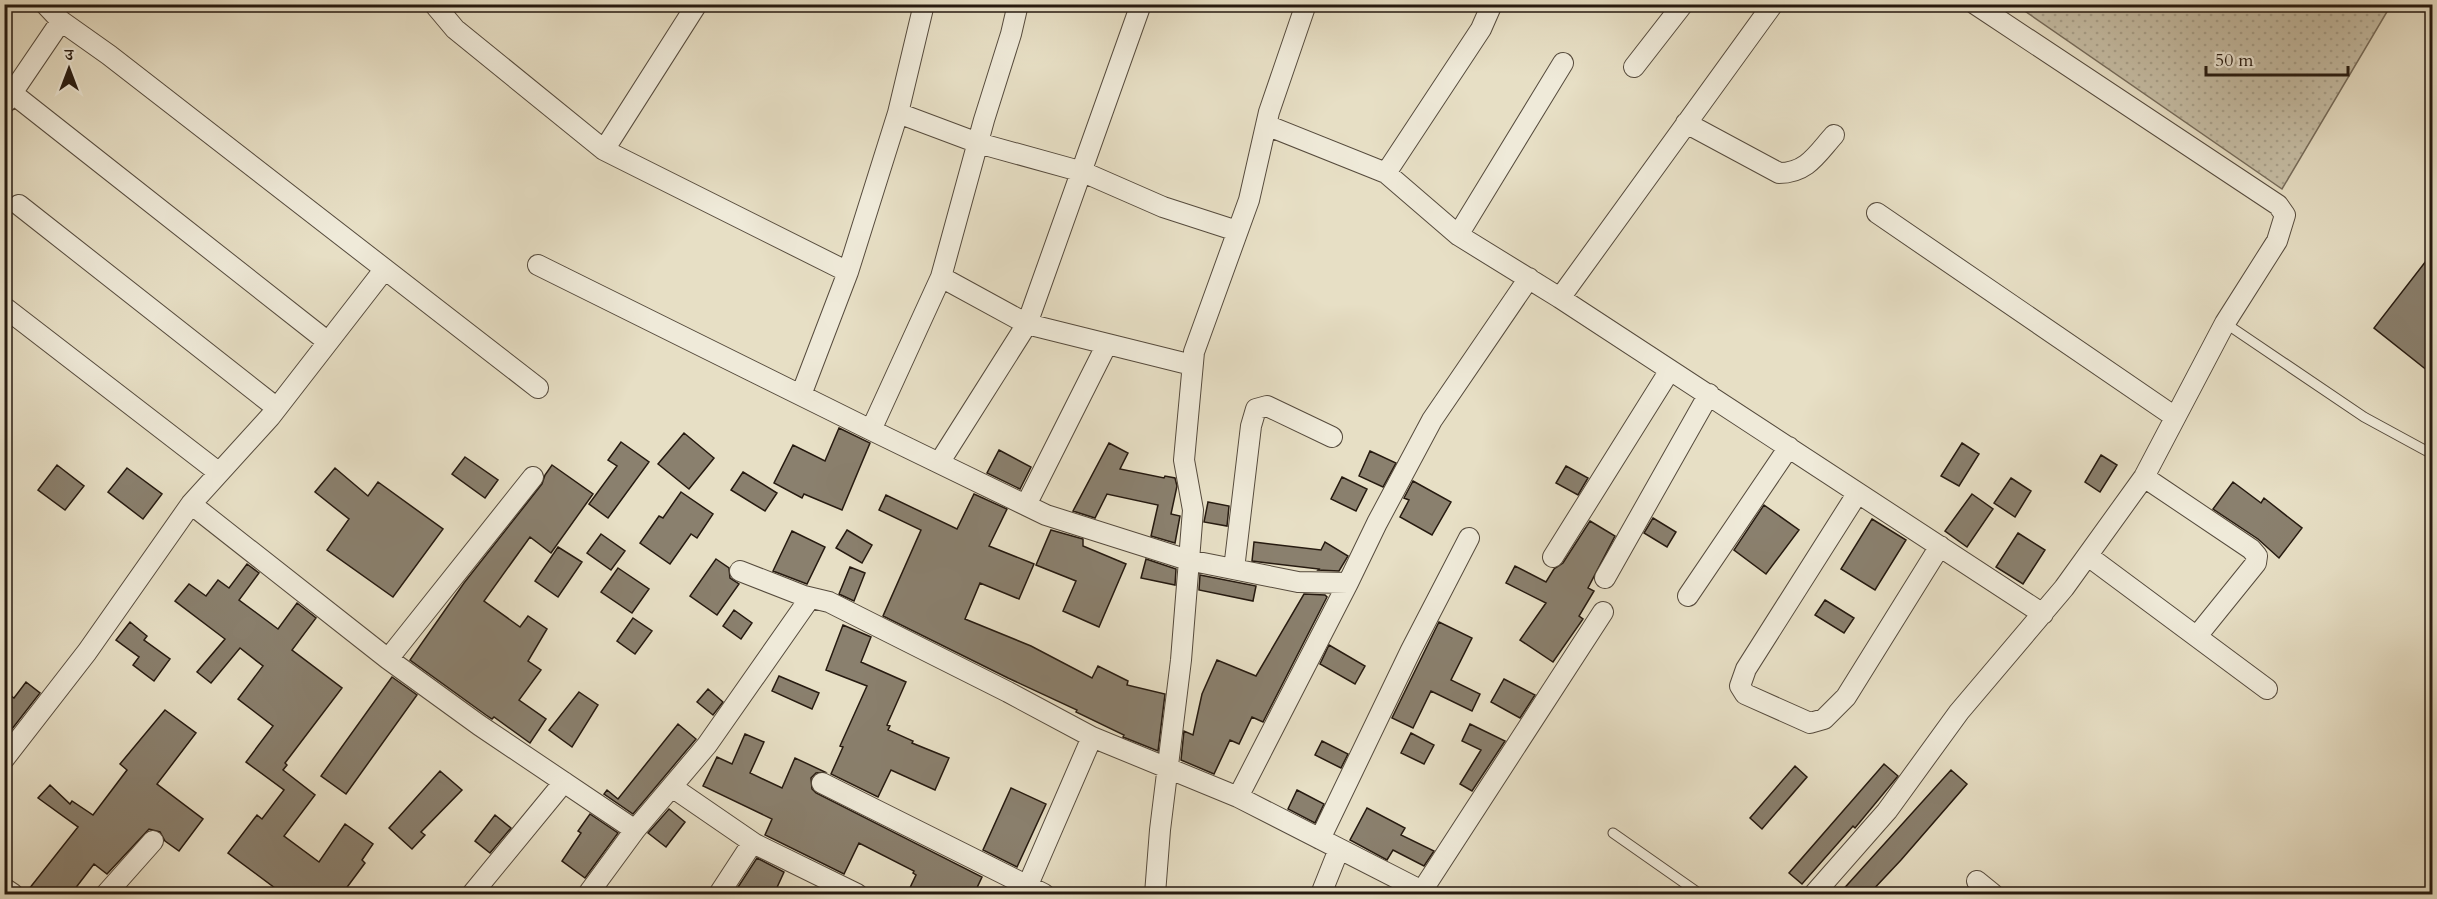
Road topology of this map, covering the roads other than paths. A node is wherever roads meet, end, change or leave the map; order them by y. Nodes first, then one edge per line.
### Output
1 (45, 4) edge
2 (434, 4) edge
3 (697, 4) edge
4 (1018, 4) edge
5 (1141, 4) edge
6 (1306, 4) edge
7 (1492, 4) edge
8 (1683, 4) edge
9 (1773, 4) edge
10 (1975, 4) edge
11 (921, 6) edge
12 (61, 21) junction
13 (1563, 63) dead end
14 (1634, 67) dead end
15 (8, 98) edge
16 (898, 113) junction
17 (1686, 123) junction
18 (1266, 125) junction
19 (1834, 135) dead end
20 (978, 143) junction
21 (604, 150) junction
22 (1083, 172) junction
23 (1386, 173) junction
24 (19, 205) dead end
25 (1877, 213) dead end
26 (1237, 231) junction
27 (1458, 235) junction
28 (538, 265) dead end
29 (384, 270) junction
30 (848, 272) junction
31 (941, 277) junction
32 (1528, 278) junction
33 (1560, 298) junction
34 (4, 307) edge
35 (2225, 323) junction
36 (1027, 324) junction
37 (328, 342) junction
38 (1107, 344) junction
39 (1192, 365) junction
40 (1670, 370) junction
41 (538, 388) dead end
42 (1709, 394) junction
43 (801, 395) junction
44 (277, 408) junction
45 (2175, 417) junction
46 (871, 430) junction
47 (1332, 437) dead end
48 (1789, 447) junction
49 (2433, 454) edge
50 (939, 463) junction
51 (219, 472) junction
52 (533, 477) dead end
53 (2144, 477) junction
54 (1857, 494) junction
55 (191, 504) junction
56 (1026, 505) junction
57 (1469, 538) dead end
58 (1940, 546) junction
59 (2088, 556) junction
60 (1553, 557) dead end
61 (1188, 560) junction
62 (1234, 569) junction
63 (740, 571) dead end
64 (1605, 578) dead end
65 (1348, 583) junction
66 (1688, 596) dead end
67 (810, 598) junction
68 (1603, 612) dead end
69 (2043, 614) junction
70 (2197, 636) junction
71 (388, 659) junction
72 (2267, 689) dead end
73 (1092, 737) junction
74 (4, 759) edge
75 (1168, 769) junction
76 (564, 782) junction
77 (822, 783) dead end
78 (672, 787) junction
79 (1238, 797) junction
80 (635, 830) junction
81 (1613, 834) dead end
82 (1320, 838) junction
83 (153, 841) dead end
84 (756, 844) junction
85 (1339, 849) junction
86 (1977, 881) dead end
87 (4, 888) edge
88 (1032, 892) edge
89 (1421, 893) edge
90 (13, 894) edge
91 (106, 894) edge
92 (472, 894) edge
93 (588, 894) edge
94 (719, 894) edge
95 (856, 894) edge
96 (1155, 894) edge
97 (1321, 894) edge
98 (1700, 894) edge
99 (1814, 894) edge
100 (1993, 894) edge

1 - 12 street
2 - 21 street
3 - 21 street
4 - 20 street
5 - 22 street
6 - 18 street
7 - 23 street
8 - 14 street
9 - 17 street
10 - 35 street
11 - 16 street
12 - 15 street
12 - 29 street
13 - 27 street
15 - 37 street
16 - 20 street
16 - 30 street
17 - 19 street
17 - 33 street
18 - 23 street
18 - 26 street
20 - 22 street
20 - 31 street
21 - 30 street
22 - 26 street
22 - 36 street
23 - 27 street
24 - 44 street
25 - 45 street
26 - 39 street
27 - 32 street
28 - 43 street
29 - 37 street
29 - 41 street
30 - 43 street
31 - 36 street
31 - 46 street
32 - 33 street
32 - 65 street
33 - 40 street
34 - 51 street
35 - 45 street
35 - 49 lane
36 - 38 street
36 - 50 street
37 - 44 street
38 - 39 street
38 - 56 street
39 - 61 street
40 - 42 street
40 - 60 street
42 - 48 street
42 - 64 street
43 - 46 street
44 - 51 street
45 - 53 street
46 - 50 street
47 - 62 street
48 - 54 street
48 - 66 street
50 - 56 street
51 - 55 street
52 - 71 street
53 - 59 street
53 - 70 street
54 - 58 street
54 - 58 street
55 - 71 street
55 - 74 street
56 - 61 street
57 - 82 street
58 - 69 street
59 - 69 street
59 - 70 street
61 - 62 street
61 - 75 street
62 - 65 street
63 - 67 street
65 - 79 street
67 - 73 street
67 - 78 street
68 - 89 street
69 - 99 street
70 - 72 street
71 - 76 street
73 - 75 street
73 - 88 street
75 - 79 street
75 - 96 street
76 - 80 street
76 - 92 street
77 - 88 street
78 - 80 street
78 - 84 street
79 - 82 street
80 - 93 street
81 - 98 lane
82 - 85 street
83 - 91 street
84 - 94 street
84 - 95 street
85 - 89 street
85 - 97 street
86 - 100 street
87 - 90 street

